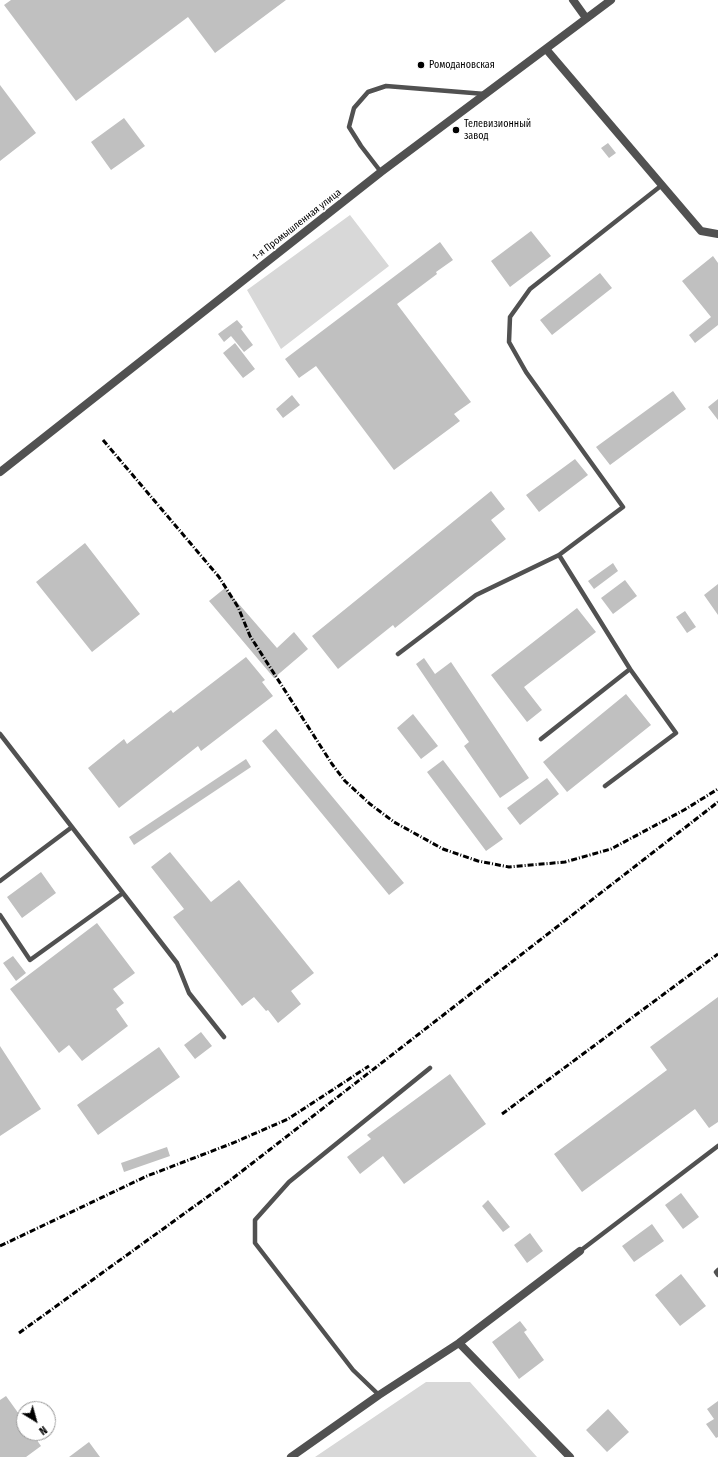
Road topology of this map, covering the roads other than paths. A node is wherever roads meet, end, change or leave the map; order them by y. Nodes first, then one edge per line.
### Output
1 (573, 0) edge
2 (611, 0) edge
3 (586, 18) junction
4 (546, 49) junction
5 (485, 94) junction
6 (381, 172) junction
7 (662, 185) junction
8 (718, 234) edge
9 (0, 472) edge
10 (559, 555) junction
11 (398, 654) dead end
12 (630, 669) junction
13 (0, 734) edge
14 (541, 739) dead end
15 (606, 786) dead end
16 (72, 827) junction
17 (0, 881) edge
18 (123, 893) junction
19 (0, 915) edge
20 (224, 1037) dead end
21 (430, 1068) dead end
22 (718, 1146) edge
23 (580, 1251) joint
24 (718, 1270) edge
25 (718, 1275) edge
26 (459, 1343) junction
27 (379, 1395) junction
28 (291, 1457) edge
29 (570, 1457) edge

1 - 3 street
2 - 3 street, 1-я Промышленная улица
3 - 4 street, 1-я Промышленная улица
4 - 5 street, 1-я Промышленная улица
4 - 7 street
5 - 6 street, 1-я Промышленная улица
5 - 6 lane
6 - 9 street, 1-я Промышленная улица
7 - 8 street
7 - 10 lane
10 - 11 lane
10 - 12 lane
12 - 14 lane
12 - 15 lane
13 - 16 lane
16 - 17 lane
16 - 18 lane
18 - 19 lane
18 - 20 lane
21 - 27 lane
22 - 23 lane
23 - 26 street
24 - 25 lane
26 - 27 street
26 - 29 street
27 - 28 street

